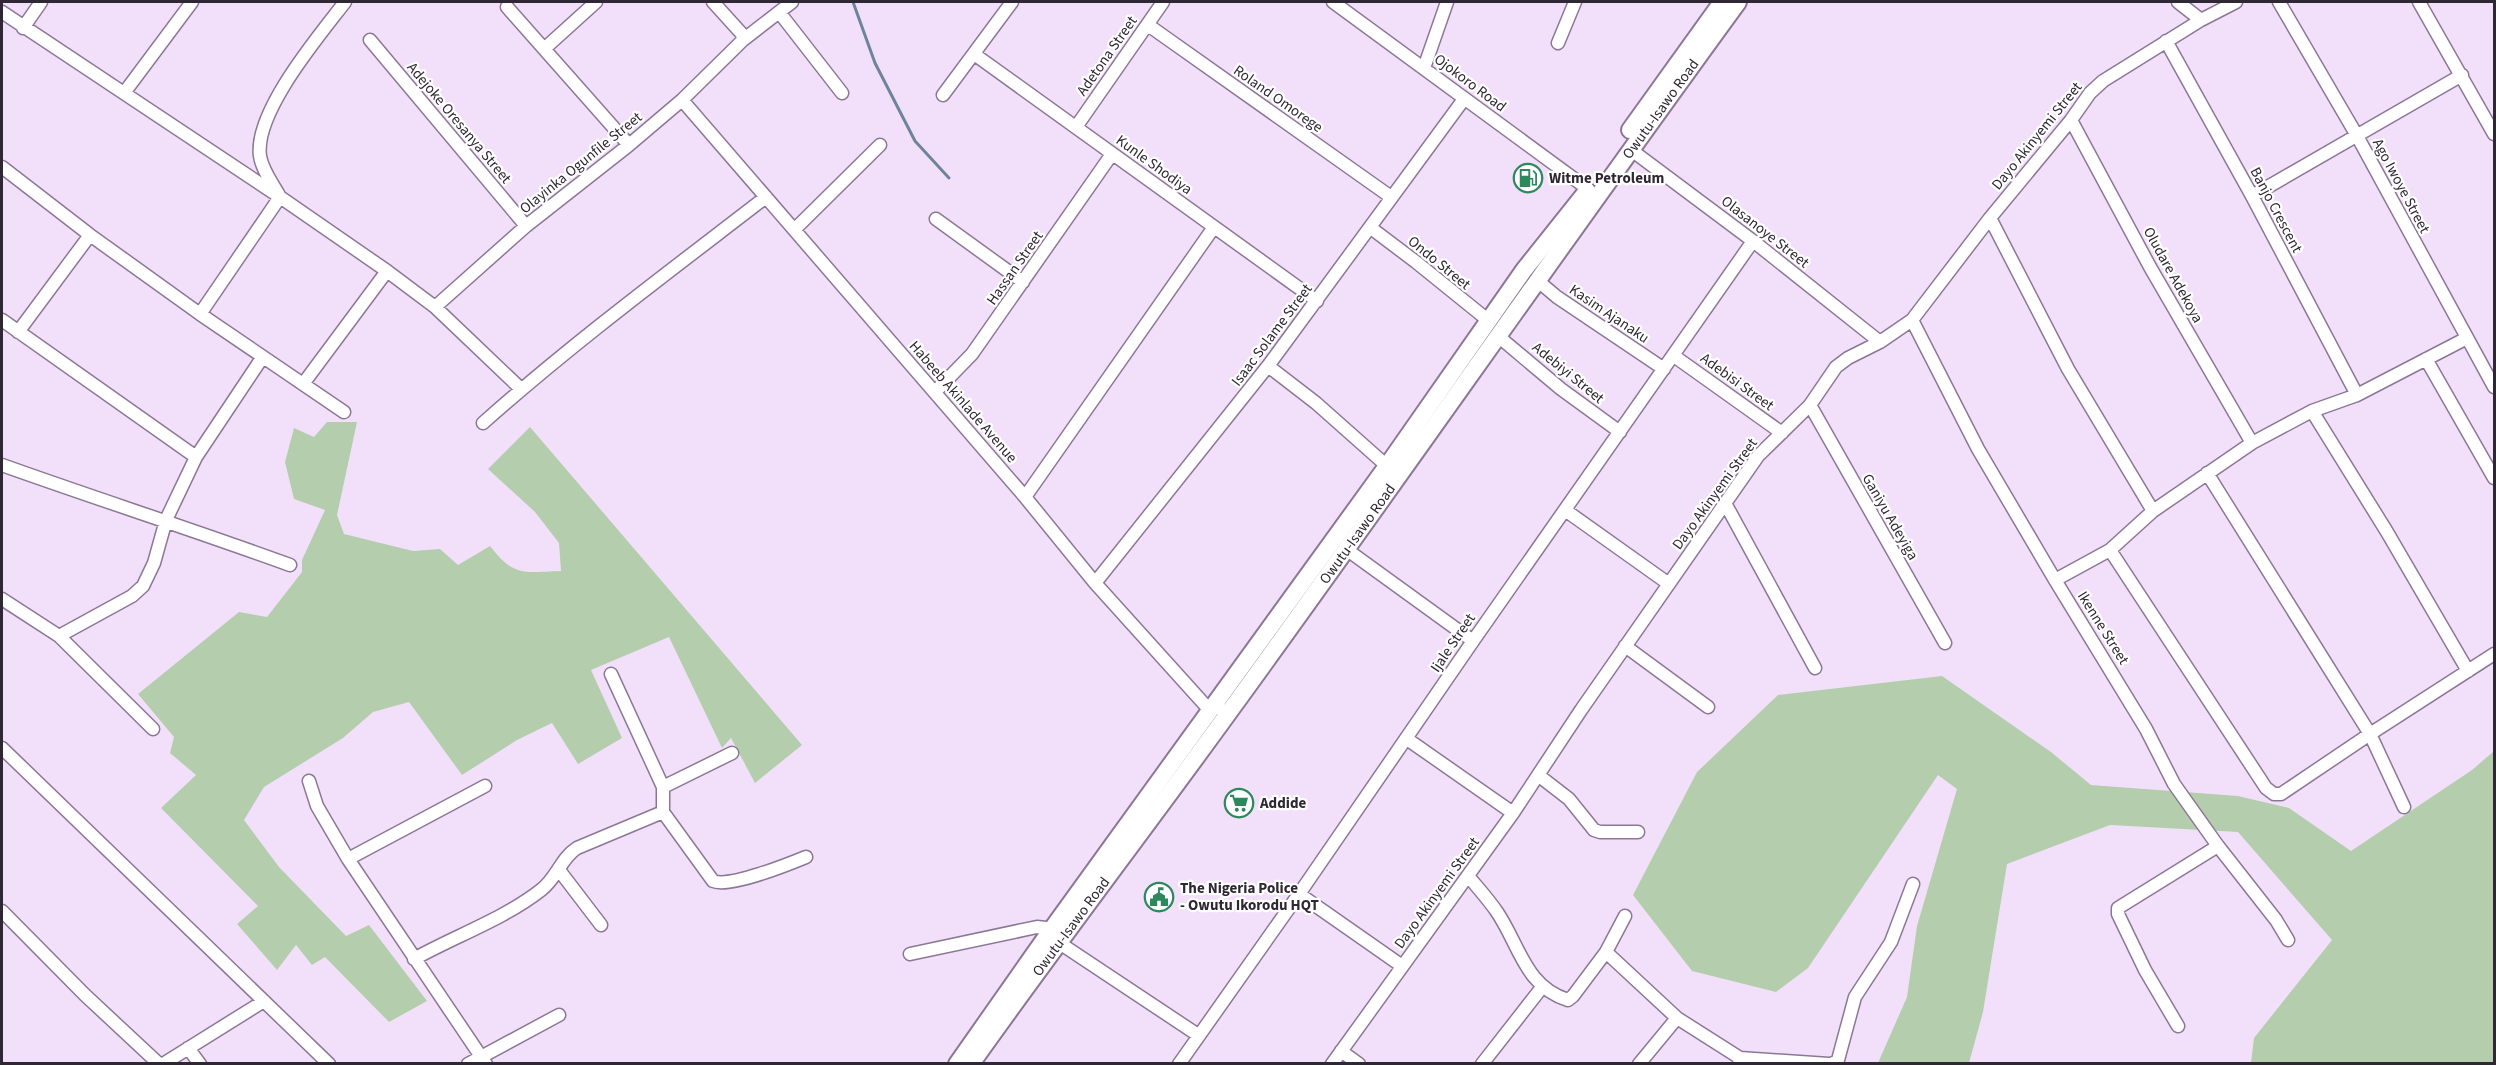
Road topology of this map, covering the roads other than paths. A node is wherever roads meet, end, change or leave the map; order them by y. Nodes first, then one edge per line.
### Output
1 (41, 2) edge
2 (192, 2) edge
3 (345, 2) edge
4 (596, 2) edge
5 (712, 2) edge
6 (792, 2) edge
7 (1012, 2) edge
8 (1163, 2) edge
9 (1333, 2) edge
10 (1448, 2) edge
11 (1575, 2) edge
12 (1722, 2) edge
13 (1738, 2) edge
14 (2178, 2) edge
15 (2236, 2) edge
16 (2279, 2) edge
17 (2419, 2) edge
18 (507, 7) dead end
19 (2, 12) edge
20 (779, 12) junction
21 (2201, 20) junction
22 (1148, 25) junction
23 (23, 28) junction
24 (370, 40) dead end
25 (743, 40) junction
26 (2166, 41) junction
27 (1558, 43) dead end
28 (544, 49) junction
29 (974, 54) junction
30 (1424, 68) junction
31 (2462, 75) junction
32 (124, 93) junction
33 (842, 93) dead end
34 (943, 95) dead end
35 (1464, 99) junction
36 (682, 100) junction
37 (2491, 119) edge
38 (2071, 120) junction
39 (1076, 127) junction
40 (2494, 134) edge
41 (2356, 135) junction
42 (629, 145) junction
43 (880, 145) dead end
44 (1630, 149) junction
45 (1112, 154) junction
46 (2, 167) edge
47 (1588, 189) junction
48 (2252, 196) junction
49 (280, 197) junction
50 (766, 197) junction
51 (1391, 197) junction
52 (1990, 218) junction
53 (936, 219) dead end
54 (526, 226) junction
55 (1214, 227) junction
56 (1371, 228) junction
57 (795, 229) junction
58 (90, 235) junction
59 (1753, 241) junction
60 (387, 271) junction
61 (1538, 281) junction
62 (1023, 282) junction
63 (1317, 301) junction
64 (435, 307) junction
65 (200, 314) junction
66 (2, 320) edge
67 (1912, 320) junction
68 (1489, 321) junction
69 (18, 332) junction
70 (1498, 336) junction
71 (2467, 338) junction
72 (1880, 342) junction
73 (1674, 356) junction
74 (262, 358) junction
75 (2426, 359) junction
76 (1268, 366) junction
77 (1664, 369) junction
78 (303, 384) junction
79 (2494, 387) edge
80 (521, 389) junction
81 (935, 393) junction
82 (2357, 395) junction
83 (1810, 405) junction
84 (2312, 411) junction
85 (344, 412) dead end
86 (483, 423) dead end
87 (1620, 432) junction
88 (1782, 433) junction
89 (2252, 443) junction
90 (196, 458) junction
91 (2, 465) edge
92 (1387, 466) junction
93 (2207, 473) junction
94 (2494, 478) edge
95 (1025, 497) junction
96 (1725, 503) junction
97 (1565, 510) junction
98 (2153, 511) junction
99 (166, 520) junction
100 (1346, 549) junction
101 (2110, 550) junction
102 (290, 566) dead end
103 (2055, 580) junction
104 (1095, 583) junction
105 (1669, 584) junction
106 (2, 599) edge
107 (59, 636) junction
108 (1473, 641) junction
109 (1945, 643) dead end
110 (1625, 646) junction
111 (2494, 654) edge
112 (1815, 668) dead end
113 (2468, 671) junction
114 (611, 674) dead end
115 (1213, 707) junction
116 (1708, 707) dead end
117 (1230, 711) junction
118 (153, 729) dead end
119 (2370, 734) junction
120 (1407, 739) junction
121 (2, 748) edge
122 (732, 753) dead end
123 (1538, 775) junction
124 (309, 782) dead end
125 (485, 786) dead end
126 (663, 787) junction
127 (2404, 807) dead end
128 (663, 812) junction
129 (1513, 813) junction
130 (1638, 832) dead end
131 (2218, 846) junction
132 (806, 857) dead end
133 (348, 859) junction
134 (558, 870) junction
135 (1468, 876) junction
136 (1913, 884) dead end
137 (1299, 894) junction
138 (2, 911) edge
139 (1624, 916) dead end
140 (601, 925) dead end
141 (1053, 937) junction
142 (2288, 940) dead end
143 (1606, 952) junction
144 (910, 954) dead end
145 (414, 959) junction
146 (1402, 966) junction
147 (1543, 986) junction
148 (264, 1000) junction
149 (559, 1015) dead end
150 (1677, 1018) junction
151 (2178, 1026) dead end
152 (1197, 1035) junction
153 (188, 1048) junction
154 (1341, 1051) junction
155 (484, 1060) edge
156 (1740, 1061) edge
157 (161, 1064) edge
158 (200, 1064) edge
159 (329, 1064) edge
160 (468, 1064) edge
161 (957, 1064) edge
162 (971, 1064) edge
163 (1179, 1064) edge
164 (1332, 1064) edge
165 (1359, 1064) edge
166 (1482, 1064) edge
167 (1639, 1064) edge
168 (1831, 1064) edge

1 - 23 street
2 - 32 street
3 - 49 street
4 - 28 street
5 - 25 street
6 - 20 street, Olayinka Ogunfile Street
7 - 29 street
8 - 22 street, Adetona Street
9 - 30 street, Ojokoro Road
10 - 30 street
11 - 27 street
12 - 47 street, Owutu-Isawo Road
13 - 44 street, Owutu-Isawo Road
14 - 21 street
15 - 21 street, Dayo Akinyemi Street
16 - 41 street, Ago Iwoye Street
17 - 31 street
18 - 28 street
19 - 23 street
20 - 25 street, Olayinka Ogunfile Street
20 - 33 street
21 - 26 street, Dayo Akinyemi Street
22 - 39 street, Adetona Street
22 - 51 street, Roland Omorege
23 - 32 street
24 - 54 street, Adejoke Oresanya Street
25 - 36 street, Olayinka Ogunfile Street
26 - 38 street, Dayo Akinyemi Street
26 - 48 street, Banjo Crescent
28 - 42 street
29 - 34 street
29 - 39 street, Kunle Shodiya
30 - 35 street, Ojokoro Road
31 - 37 street
31 - 41 street
32 - 49 street
35 - 47 street, Ojokoro Road
35 - 51 street, Isaac Solame Street
36 - 42 street, Olayinka Ogunfile Street
36 - 50 street, Habeeb Akinlade Avenue
37 - 40 street
38 - 52 street, Dayo Akinyemi Street
38 - 89 street, Oludare Adekoya
39 - 45 street, Kunle Shodiya
41 - 48 street
41 - 71 street, Ago Iwoye Street
42 - 54 street, Olayinka Ogunfile Street
43 - 57 street
44 - 59 street, Olasanoye Street
44 - 61 street, Owutu-Isawo Road
45 - 55 street, Kunle Shodiya
45 - 62 street, Hassan Street
46 - 58 street
47 - 68 street, Owutu-Isawo Road
48 - 82 street, Banjo Crescent
49 - 60 street
49 - 65 street
50 - 57 street, Habeeb Akinlade Avenue
50 - 80 street
51 - 56 street, Isaac Solame Street
52 - 67 street, Dayo Akinyemi Street
52 - 98 street
53 - 62 street
54 - 64 street, Olayinka Ogunfile Street
55 - 63 street, Kunle Shodiya
55 - 95 street
56 - 63 street, Isaac Solame Street
56 - 68 street, Ondo Street
57 - 81 street, Habeeb Akinlade Avenue
58 - 65 street
58 - 69 street
59 - 72 street, Olasanoye Street
59 - 73 street, Ijale Street
60 - 64 street
60 - 78 street
61 - 70 street, Owutu-Isawo Road
61 - 77 street, Kasim Ajanaku
62 - 81 street, Hassan Street
63 - 76 street, Isaac Solame Street
64 - 80 street
65 - 74 street
66 - 69 street
67 - 72 street, Dayo Akinyemi Street
67 - 103 street, Ikenne Street
68 - 92 street, Owutu-Isawo Road
69 - 90 street
70 - 87 street, Adebiyi Street
70 - 100 street, Owutu-Isawo Road
71 - 75 street
71 - 79 street, Ago Iwoye Street
72 - 83 street, Dayo Akinyemi Street
73 - 77 street, Ijale Street
73 - 88 street, Adebisi Street
74 - 78 street
74 - 90 street
75 - 82 street
75 - 94 street
76 - 92 street
76 - 104 street, Isaac Solame Street
77 - 87 street, Ijale Street
78 - 85 street
80 - 86 street
81 - 95 street, Habeeb Akinlade Avenue
82 - 84 street
83 - 88 street, Dayo Akinyemi Street
83 - 109 street, Ganiyu Adeyiga
84 - 89 street
84 - 113 street
87 - 97 street, Ijale Street
88 - 96 street, Dayo Akinyemi Street
89 - 93 street
90 - 99 street
91 - 99 street
92 - 115 street, Owutu-Isawo Road
93 - 98 street
93 - 119 street
95 - 104 street, Habeeb Akinlade Avenue
96 - 105 street, Dayo Akinyemi Street
96 - 112 street
97 - 105 street
97 - 108 street, Ijale Street
98 - 101 street
99 - 102 street
99 - 107 street
100 - 108 street
100 - 117 street, Owutu-Isawo Road
101 - 103 street
101 - 119 street
103 - 131 street, Ikenne Street
104 - 115 street, Habeeb Akinlade Avenue
105 - 110 street, Dayo Akinyemi Street
106 - 107 street
107 - 118 street
108 - 120 street, Ijale Street
110 - 116 street
110 - 123 street, Dayo Akinyemi Street
111 - 113 street
113 - 119 street
114 - 126 street
115 - 117 street, Habeeb Akinlade Avenue
115 - 141 street, Owutu-Isawo Road
117 - 141 street, Owutu-Isawo Road
119 - 127 street
120 - 129 street
120 - 137 street, Ijale Street
121 - 148 street
122 - 126 street
123 - 129 street, Dayo Akinyemi Street
123 - 130 street
124 - 133 street
125 - 133 street
126 - 128 street
128 - 132 street
128 - 134 street
129 - 135 street, Dayo Akinyemi Street
131 - 142 street, Ikenne Street
131 - 151 street
133 - 145 street
134 - 140 street
134 - 145 street
135 - 146 street, Dayo Akinyemi Street
135 - 147 street
136 - 168 street
137 - 146 street
137 - 152 street, Ijale Street
138 - 157 street
139 - 143 street
141 - 144 street
141 - 152 street
141 - 161 street, Owutu-Isawo Road
141 - 162 street, Owutu-Isawo Road
143 - 147 street
143 - 150 street
145 - 155 street
146 - 154 street, Dayo Akinyemi Street
147 - 166 street
148 - 153 street
148 - 159 street
149 - 155 street
150 - 156 street
150 - 167 street
152 - 163 street, Ijale Street
153 - 157 street
153 - 158 street
154 - 164 street, Dayo Akinyemi Street
154 - 165 street
155 - 160 street
156 - 168 street

